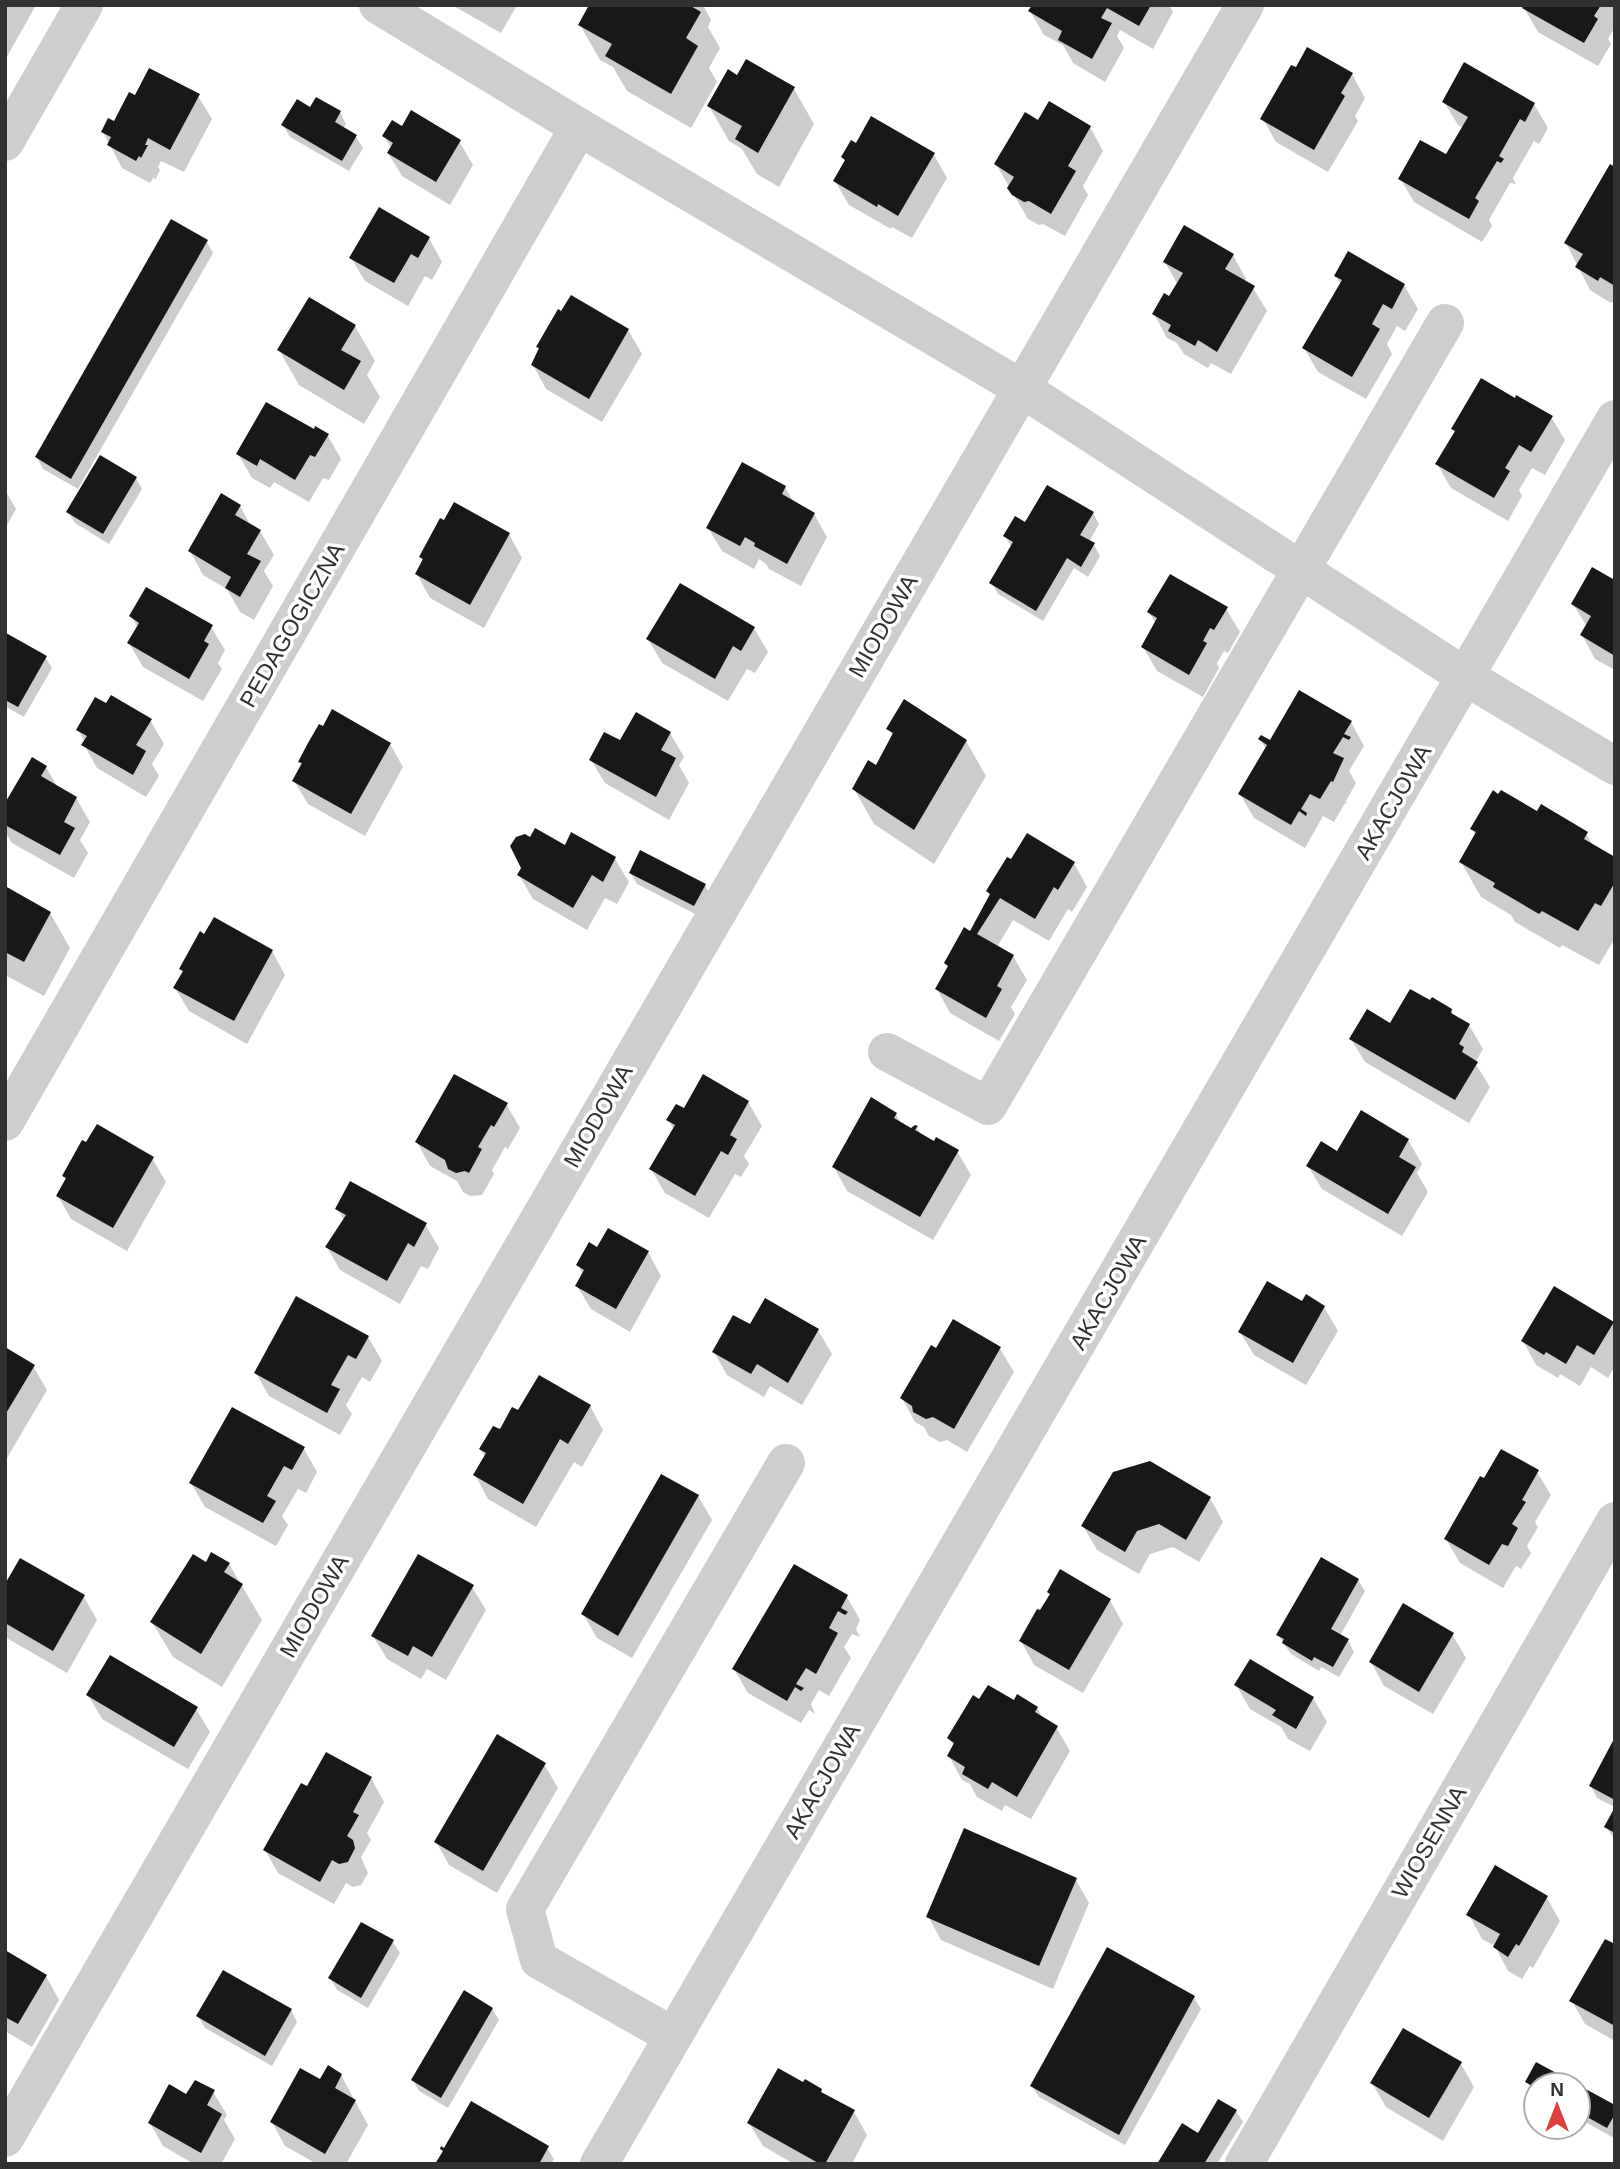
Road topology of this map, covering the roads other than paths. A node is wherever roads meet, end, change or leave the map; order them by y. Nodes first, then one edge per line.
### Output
1 (84, 5) edge
2 (378, 5) edge
3 (1245, 5) edge
4 (579, 128) junction
5 (5, 142) edge
6 (1445, 323) dead end
7 (1021, 388) junction
8 (1615, 419) edge
9 (1301, 569) junction
10 (1466, 677) junction
11 (1615, 766) edge
12 (887, 1052) dead end
13 (5, 1122) edge
14 (786, 1463) dead end
15 (1615, 1521) edge
16 (673, 2036) junction
17 (5, 2138) edge
18 (599, 2164) edge
19 (1244, 2164) edge

1 - 5 street
2 - 4 street
3 - 7 street, MIODOWA
4 - 7 street
4 - 13 street, PEDAGOGICZNA
6 - 9 street
7 - 9 street
7 - 17 street, MIODOWA
8 - 10 street, AKACJOWA
9 - 10 street
9 - 12 street
10 - 11 street
10 - 16 street, AKACJOWA
14 - 16 street
15 - 19 street, WIOSENNA
16 - 18 street, AKACJOWA

